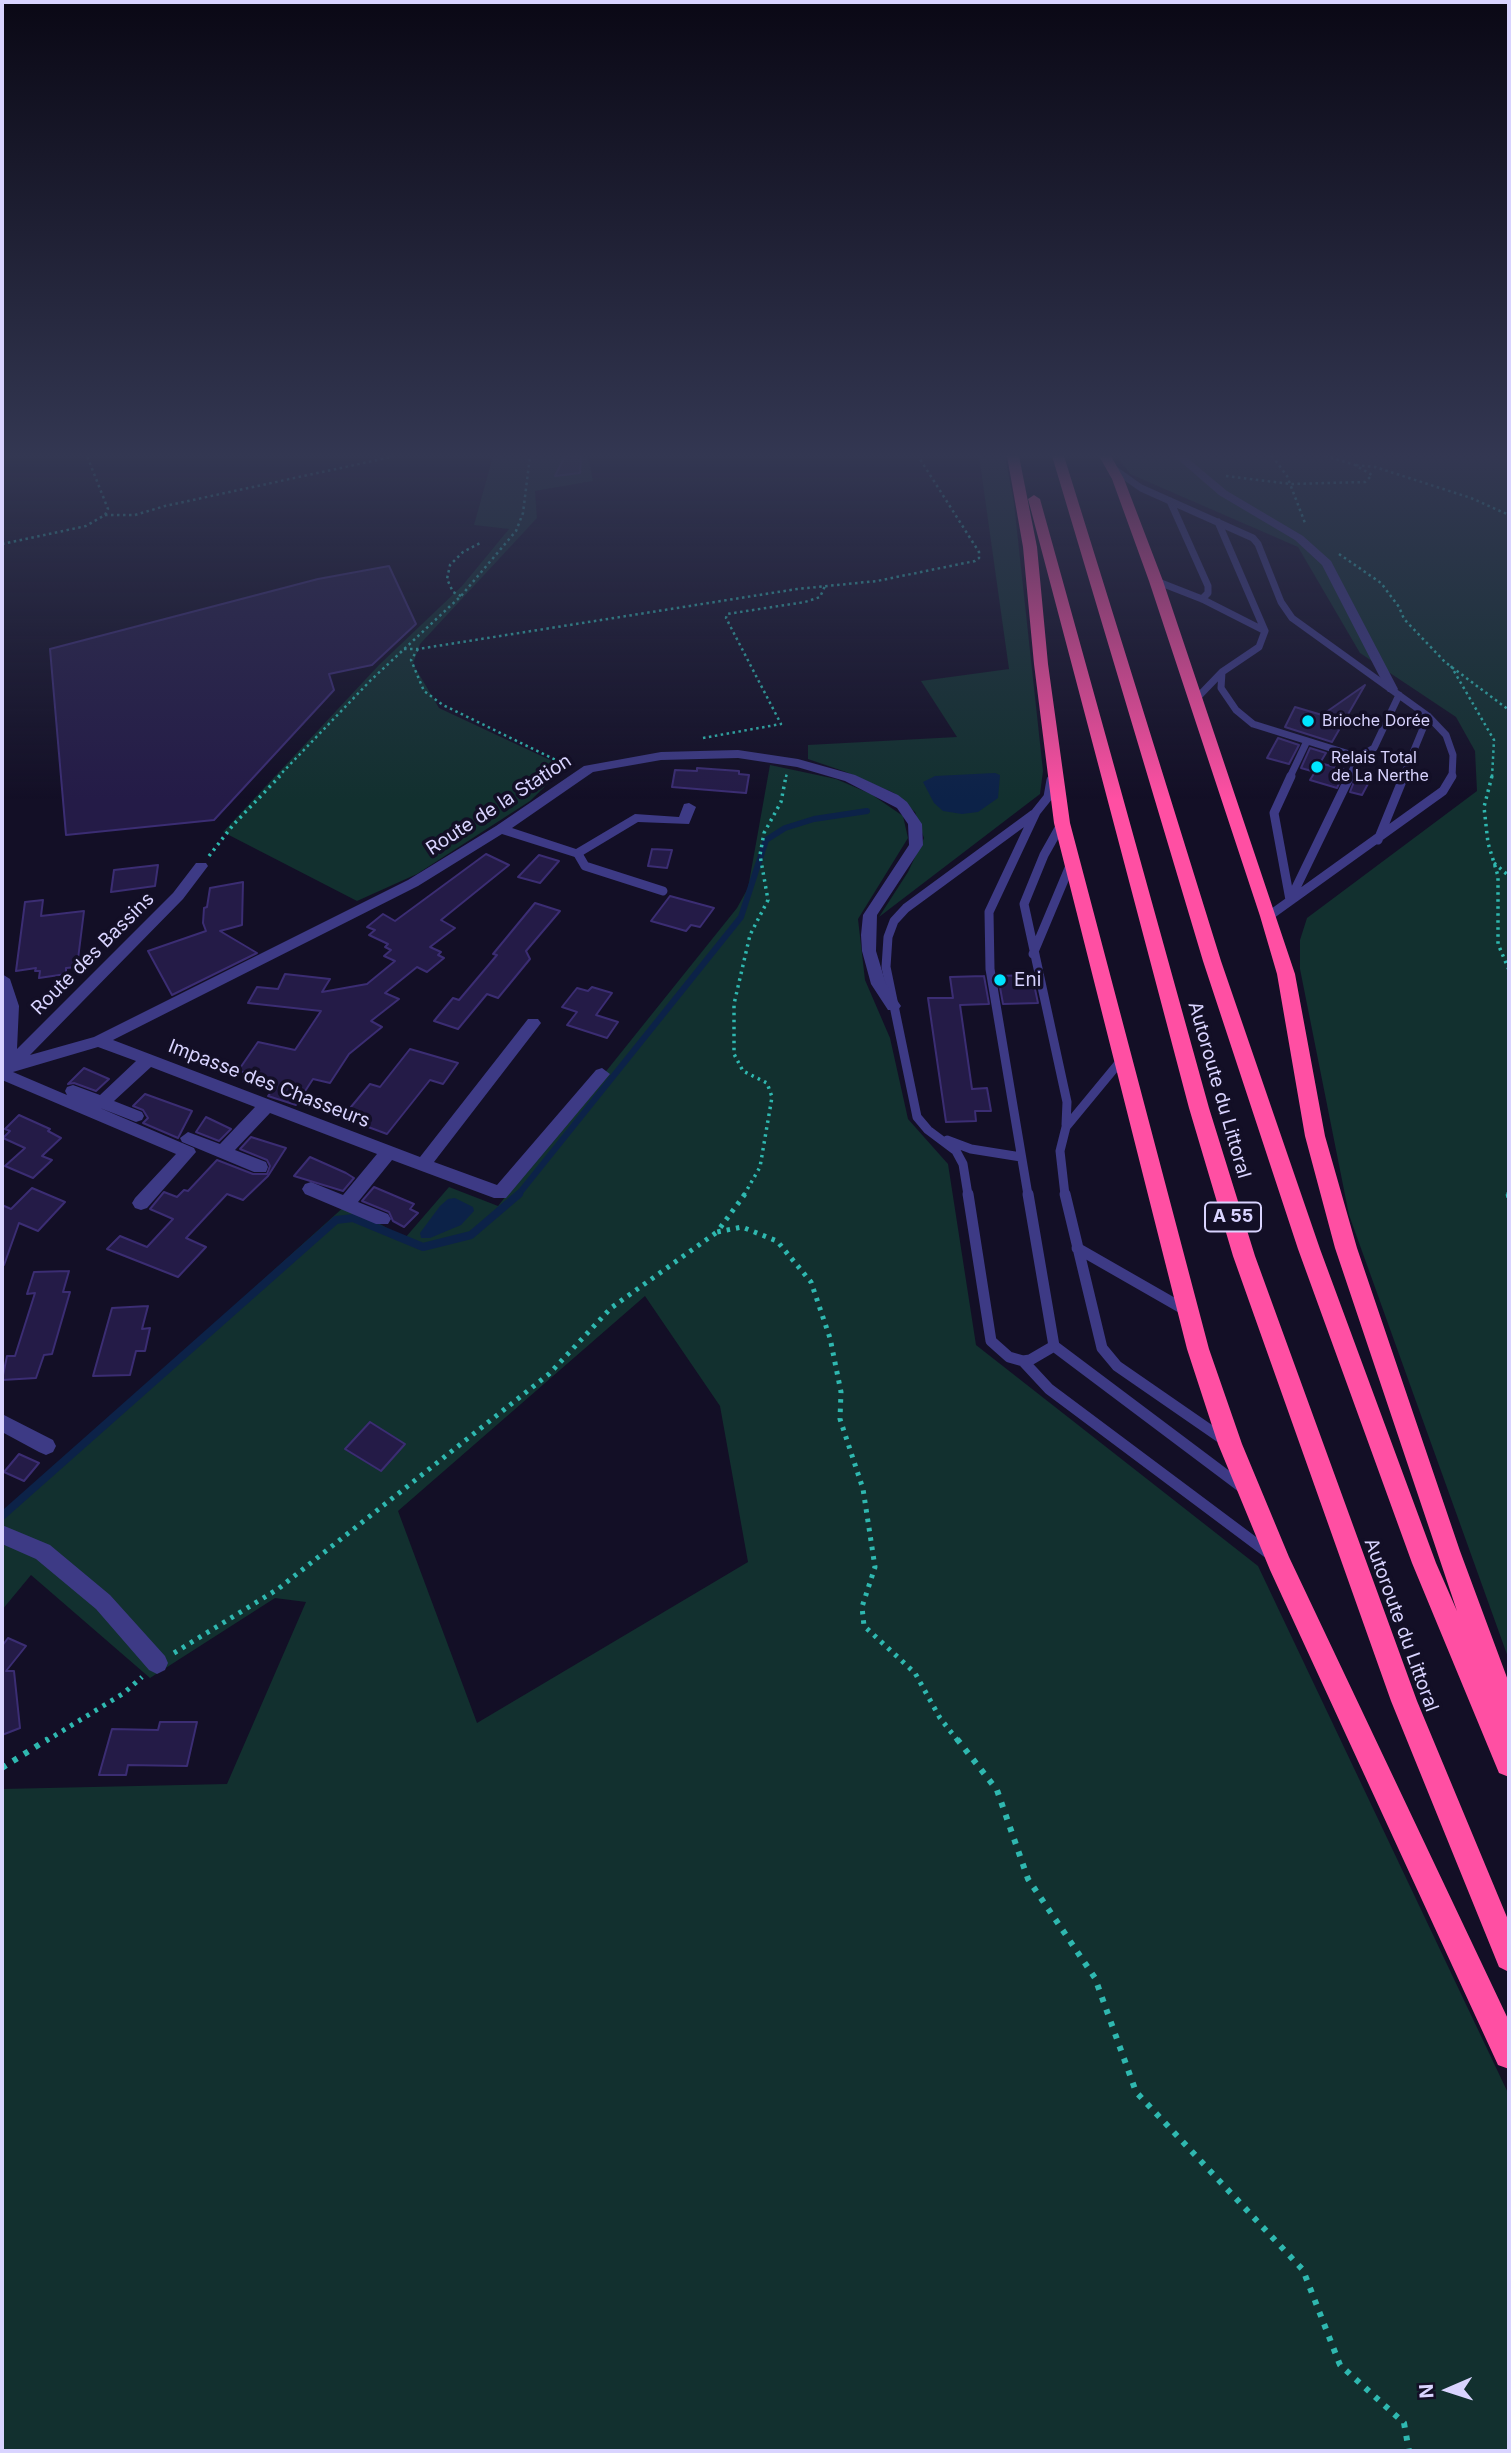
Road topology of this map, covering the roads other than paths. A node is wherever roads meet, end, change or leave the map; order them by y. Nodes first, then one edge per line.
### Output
1 (1032, 570) edge
2 (1053, 570) edge
3 (1093, 570) edge
4 (1152, 570) edge
5 (1201, 570) edge
6 (1239, 570) edge
7 (1268, 570) edge
8 (1330, 570) edge
9 (1156, 581) junction
10 (1202, 599) junction
11 (1265, 631) junction
12 (1222, 672) junction
13 (1395, 692) junction
14 (1195, 699) junction
15 (1428, 716) junction
16 (1307, 741) junction
17 (1359, 757) junction
18 (1053, 763) junction
19 (689, 807) dead end
20 (1036, 813) junction
21 (1062, 823) junction
22 (501, 829) junction
23 (1378, 840) junction
24 (578, 854) junction
25 (1072, 862) junction
26 (201, 866) road end
27 (663, 891) dead end
28 (1290, 900) junction
29 (1269, 916) junction
30 (1033, 954) junction
31 (2, 979) edge
32 (893, 1006) junction
33 (533, 1023) dead end
34 (99, 1041) junction
35 (1123, 1058) junction
36 (148, 1060) junction
37 (4, 1072) edge
38 (602, 1074) dead end
39 (74, 1091) dead end
40 (102, 1102) junction
41 (267, 1105) junction
42 (136, 1116) dead end
43 (1066, 1127) junction
44 (935, 1135) junction
45 (188, 1138) dead end
46 (389, 1152) junction
47 (223, 1153) junction
48 (1021, 1157) junction
49 (423, 1165) junction
50 (260, 1167) dead end
51 (311, 1189) dead end
52 (141, 1203) dead end
53 (346, 1203) junction
54 (382, 1219) dead end
55 (1077, 1248) junction
56 (1188, 1312) junction
57 (1054, 1346) junction
58 (1023, 1361) junction
59 (2, 1422) edge
60 (1230, 1444) junction
61 (46, 1446) dead end
62 (1249, 1493) junction
63 (2, 1534) edge
64 (1279, 1562) junction
65 (157, 1663) road end
66 (1509, 1717) edge
67 (1509, 1763) edge
68 (1509, 1957) edge
69 (1509, 2054) edge

1 - 18 highway
2 - 68 highway, Autoroute du Littoral / A 55
3 - 67 highway, Autoroute du Littoral
4 - 9 highway
5 - 10 lane
6 - 11 lane
7 - 13 lane
8 - 13 street
9 - 10 lane
9 - 14 highway
10 - 11 lane
11 - 12 lane
12 - 14 lane
12 - 16 lane
13 - 15 lane
13 - 17 lane
14 - 29 highway
15 - 23 lane
15 - 23 lane
16 - 17 lane
16 - 28 lane
17 - 28 lane
18 - 20 lane
18 - 21 highway
19 - 24 street
20 - 32 lane
20 - 48 lane
21 - 25 highway
21 - 30 lane
22 - 24 street
22 - 32 street, Route de la Station
22 - 34 street, Route de la Station
23 - 28 lane
24 - 27 lane
25 - 30 lane
25 - 35 highway
26 - 37 street, Route des Bassins
28 - 29 lane
29 - 66 highway
30 - 43 lane
31 - 37 street
32 - 44 lane
33 - 49 street
34 - 36 street, Impasse des Chasseurs
34 - 37 street, Route de la Station
35 - 43 lane
35 - 56 highway
36 - 40 street
36 - 41 street, Impasse des Chasseurs
37 - 52 street
38 - 49 street, Impasse des Chasseurs
39 - 40 street
40 - 42 street
41 - 46 street, Impasse des Chasseurs
41 - 47 street
43 - 55 lane
44 - 48 lane
44 - 58 lane
45 - 47 street
46 - 49 street, Impasse des Chasseurs
46 - 53 street
47 - 50 street
48 - 57 lane
51 - 53 street
53 - 54 street
55 - 56 lane
55 - 60 lane
56 - 60 highway
57 - 58 lane
57 - 62 lane
58 - 64 lane
59 - 61 street
60 - 62 highway
62 - 64 highway
63 - 65 street
64 - 69 highway

